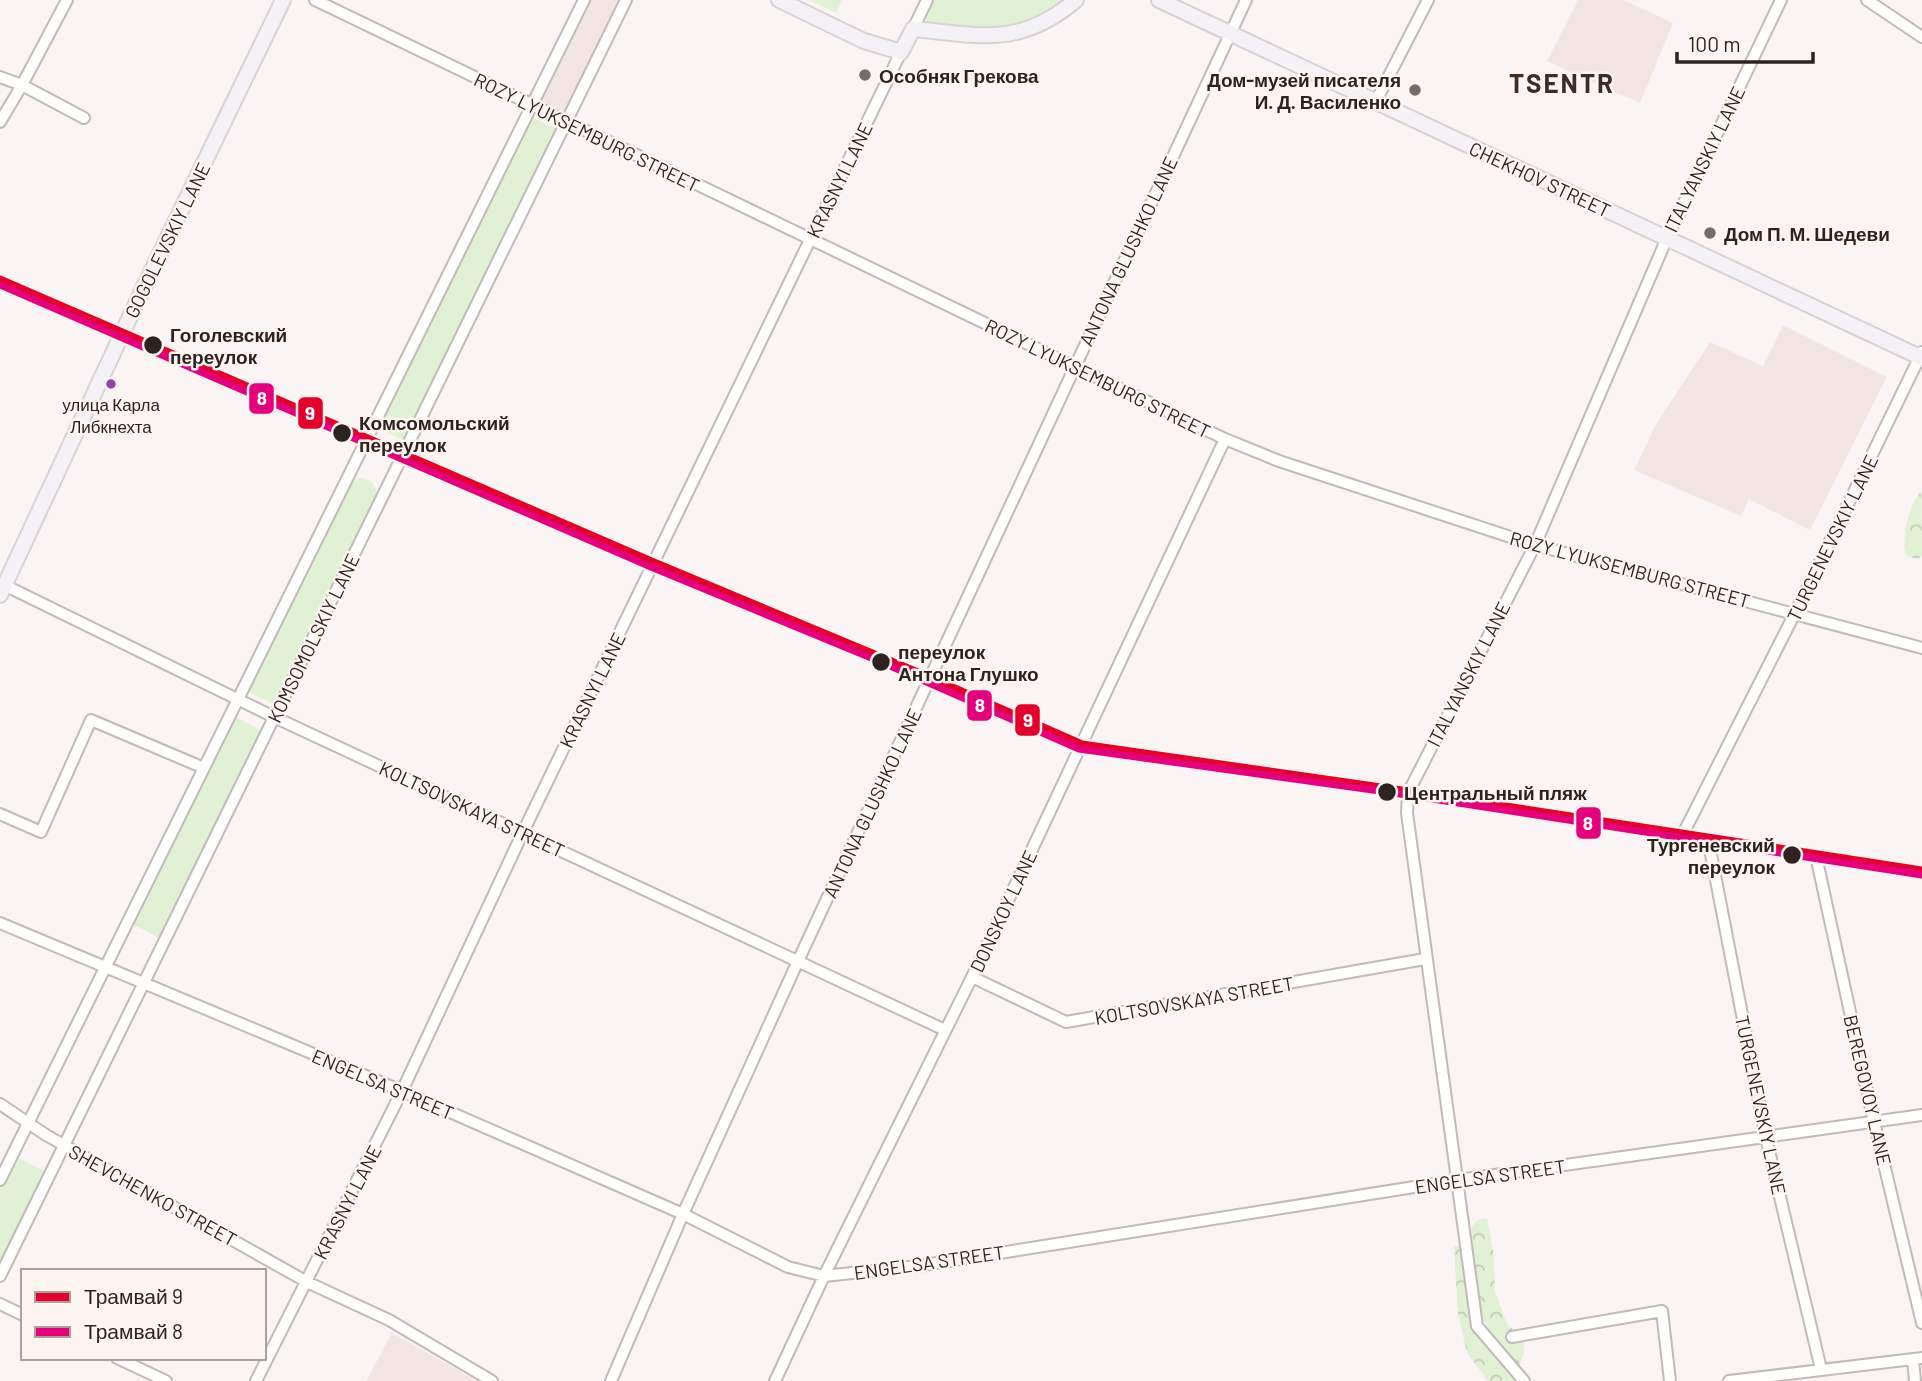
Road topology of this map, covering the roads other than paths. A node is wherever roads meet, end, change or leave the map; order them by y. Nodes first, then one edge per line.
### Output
1 (67, 0) edge
2 (283, 0) edge
3 (315, 0) edge
4 (584, 0) edge
5 (626, 0) edge
6 (779, 0) edge
7 (927, 0) edge
8 (1076, 0) edge
9 (1158, 0) edge
10 (1246, 0) edge
11 (1428, 0) edge
12 (1781, 0) edge
13 (1867, 0) edge
14 (912, 29) junction
15 (1229, 35) junction
16 (1922, 37) edge
17 (901, 52) junction
18 (0, 77) edge
19 (22, 85) junction
20 (1376, 101) junction
21 (532, 106) junction
22 (84, 118) dead end
23 (0, 122) edge
24 (566, 122) junction
25 (1667, 238) junction
26 (810, 240) junction
27 (0, 282) edge
28 (122, 335) junction
29 (1921, 356) edge
30 (1074, 366) junction
31 (366, 439) junction
32 (1225, 439) junction
33 (403, 456) junction
34 (1535, 544) junction
35 (653, 565) junction
36 (2, 588) edge
37 (1795, 614) junction
38 (1922, 649) edge
39 (929, 680) junction
40 (239, 698) junction
41 (274, 717) junction
42 (1080, 746) junction
43 (204, 768) junction
44 (1408, 793) junction
45 (0, 814) edge
46 (523, 832) junction
47 (1683, 834) junction
48 (1708, 839) junction
49 (1816, 856) junction
50 (1922, 872) edge
51 (0, 923) edge
52 (1425, 959) junction
53 (798, 961) junction
54 (105, 967) junction
55 (972, 977) junction
56 (143, 983) junction
57 (945, 1030) junction
58 (402, 1091) junction
59 (0, 1104) edge
60 (1922, 1115) edge
61 (29, 1122) junction
62 (1874, 1122) junction
63 (1766, 1138) junction
64 (64, 1145) junction
65 (0, 1180) edge
66 (1458, 1180) junction
67 (683, 1214) junction
68 (0, 1276) edge
69 (824, 1276) junction
70 (307, 1282) junction
71 (0, 1304) edge
72 (21, 1314) edge
73 (1922, 1323) edge
74 (1512, 1337) dead end
75 (1918, 1358) edge
76 (121, 1360) edge
77 (1821, 1369) junction
78 (166, 1381) edge
79 (256, 1381) edge
80 (492, 1381) edge
81 (611, 1381) edge
82 (775, 1381) edge
83 (1524, 1381) edge
84 (1670, 1381) edge
85 (1729, 1381) edge
86 (1915, 1381) edge

1 - 19 street
2 - 28 main road, GOGOLEVSKIY LANE
3 - 21 street, ROZY LYUKSEMBURG STREET
4 - 21 street, KOMSOMOLSKIY LANE
5 - 24 street, KOMSOMOLSKIY LANE
6 - 17 main road
7 - 14 street, KRASNYI LANE
8 - 14 main road
9 - 15 main road, CHEKHOV STREET
10 - 15 street, ANTONA GLUSHKO LANE
11 - 20 street
12 - 25 street, ITALYANSKIY LANE
13 - 16 street
14 - 17 main road, KRASNYI LANE
15 - 20 main road, CHEKHOV STREET
15 - 30 street, ANTONA GLUSHKO LANE
17 - 26 street, KRASNYI LANE
18 - 19 street
19 - 22 street
19 - 23 street
20 - 25 main road, CHEKHOV STREET
21 - 24 street, ROZY LYUKSEMBURG STREET
21 - 31 street, KOMSOMOLSKIY LANE
24 - 26 street, ROZY LYUKSEMBURG STREET
24 - 33 street, KOMSOMOLSKIY LANE
25 - 29 main road, CHEKHOV STREET
25 - 34 street, ITALYANSKIY LANE
26 - 30 street, ROZY LYUKSEMBURG STREET
26 - 35 street, KRASNYI LANE
27 - 28 street
28 - 31 street
28 - 36 main road, GOGOLEVSKIY LANE
29 - 37 street, TURGENEVSKIY LANE
30 - 32 street, ROZY LYUKSEMBURG STREET
30 - 39 street, ANTONA GLUSHKO LANE
31 - 33 street
31 - 40 street, KOMSOMOLSKIY LANE
32 - 34 street, ROZY LYUKSEMBURG STREET
32 - 42 street, DONSKOY LANE
33 - 35 street
33 - 41 street, KOMSOMOLSKIY LANE
34 - 37 street, ROZY LYUKSEMBURG STREET
34 - 44 street, ITALYANSKIY LANE
35 - 39 street
35 - 46 street, KRASNYI LANE
36 - 40 street, KOLTSOVSKAYA STREET
37 - 38 street, ROZY LYUKSEMBURG STREET
37 - 47 street, TURGENEVSKIY LANE
39 - 42 street
39 - 53 street, ANTONA GLUSHKO LANE
40 - 41 street, KOLTSOVSKAYA STREET
40 - 43 street, KOMSOMOLSKIY LANE
41 - 46 street, KOLTSOVSKAYA STREET
41 - 56 street, KOMSOMOLSKIY LANE
42 - 44 street
42 - 55 street, DONSKOY LANE
43 - 45 street
43 - 54 street, KOMSOMOLSKIY LANE
44 - 47 street
44 - 52 street, ITALYANSKIY LANE
46 - 53 street, KOLTSOVSKAYA STREET
46 - 58 street, KRASNYI LANE
47 - 48 street
48 - 49 street
48 - 63 street, TURGENEVSKIY LANE
49 - 50 street
49 - 62 street, BEREGOVOY LANE
51 - 54 street, ENGELSA STREET
52 - 55 street, KOLTSOVSKAYA STREET
52 - 66 street, ITALYANSKIY LANE
53 - 57 street, KOLTSOVSKAYA STREET
53 - 67 street, ANTONA GLUSHKO LANE
54 - 56 street, ENGELSA STREET
54 - 61 street, KOMSOMOLSKIY LANE
55 - 57 street, DONSKOY LANE
56 - 58 street, ENGELSA STREET
56 - 64 street, KOMSOMOLSKIY LANE
57 - 69 street, DONSKOY LANE
58 - 67 street, ENGELSA STREET
58 - 70 street, KRASNYI LANE
59 - 61 street, SHEVCHENKO STREET
60 - 62 street, ENGELSA STREET
61 - 64 street, SHEVCHENKO STREET
61 - 65 street, KOMSOMOLSKIY LANE
62 - 63 street, ENGELSA STREET
62 - 73 street, BEREGOVOY LANE
63 - 66 street, ENGELSA STREET
63 - 77 street, TURGENEVSKIY LANE
64 - 68 street, KOMSOMOLSKIY LANE
64 - 70 street, SHEVCHENKO STREET
66 - 69 street, ENGELSA STREET
66 - 83 street, ITALYANSKIY LANE
67 - 69 street, ENGELSA STREET
67 - 81 street, ANTONA GLUSHKO LANE
69 - 82 street, DONSKOY LANE
70 - 79 street, KRASNYI LANE
70 - 80 street, SHEVCHENKO STREET
71 - 72 street
74 - 84 street
75 - 77 street
75 - 86 street
76 - 78 street
77 - 85 street

